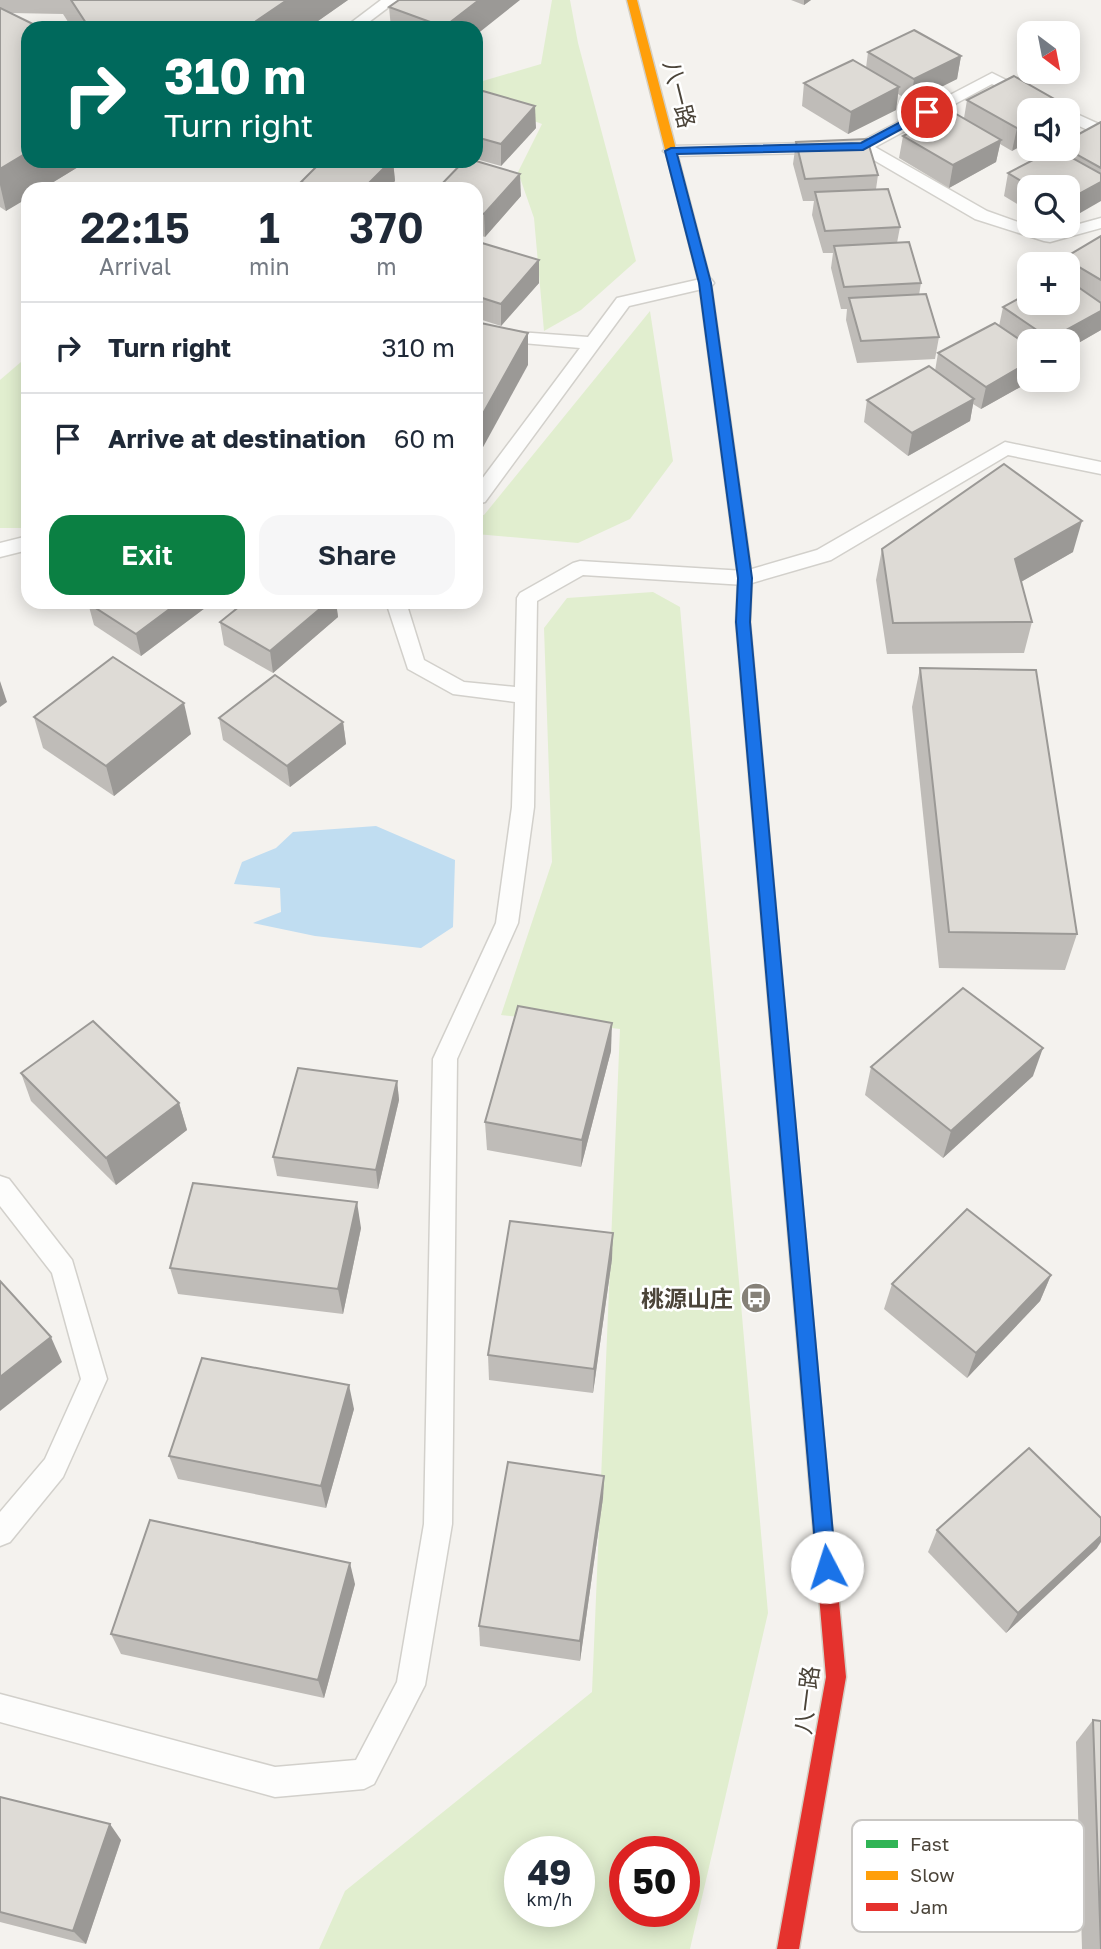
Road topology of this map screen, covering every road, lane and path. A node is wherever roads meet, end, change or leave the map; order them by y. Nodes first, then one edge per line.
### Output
1 (391, 0) edge
2 (632, 0) edge
3 (361, 21) edge
4 (1033, 98) edge
5 (1080, 121) edge
6 (1101, 131) edge
7 (863, 147) junction
8 (671, 151) junction
9 (1101, 223) edge
10 (705, 283) junction
11 (483, 335) edge
12 (592, 343) junction
13 (1101, 468) edge
14 (483, 491) edge
15 (21, 545) edge
16 (0, 550) edge
17 (745, 578) junction
18 (398, 609) edge
19 (524, 696) junction
20 (0, 1187) edge
21 (0, 1533) edge
22 (0, 1708) edge
23 (788, 1949) edge

1 - 3 lane
2 - 8 main road, 八一路
4 - 7 lane
5 - 6 lane
7 - 8 lane
7 - 9 lane
8 - 10 main road, 八一路
10 - 12 lane
10 - 17 main road, 八一路
11 - 12 lane
12 - 14 lane
13 - 17 lane
15 - 16 lane
17 - 19 lane
17 - 23 main road, 八一路
18 - 19 lane
19 - 22 lane
20 - 21 lane

